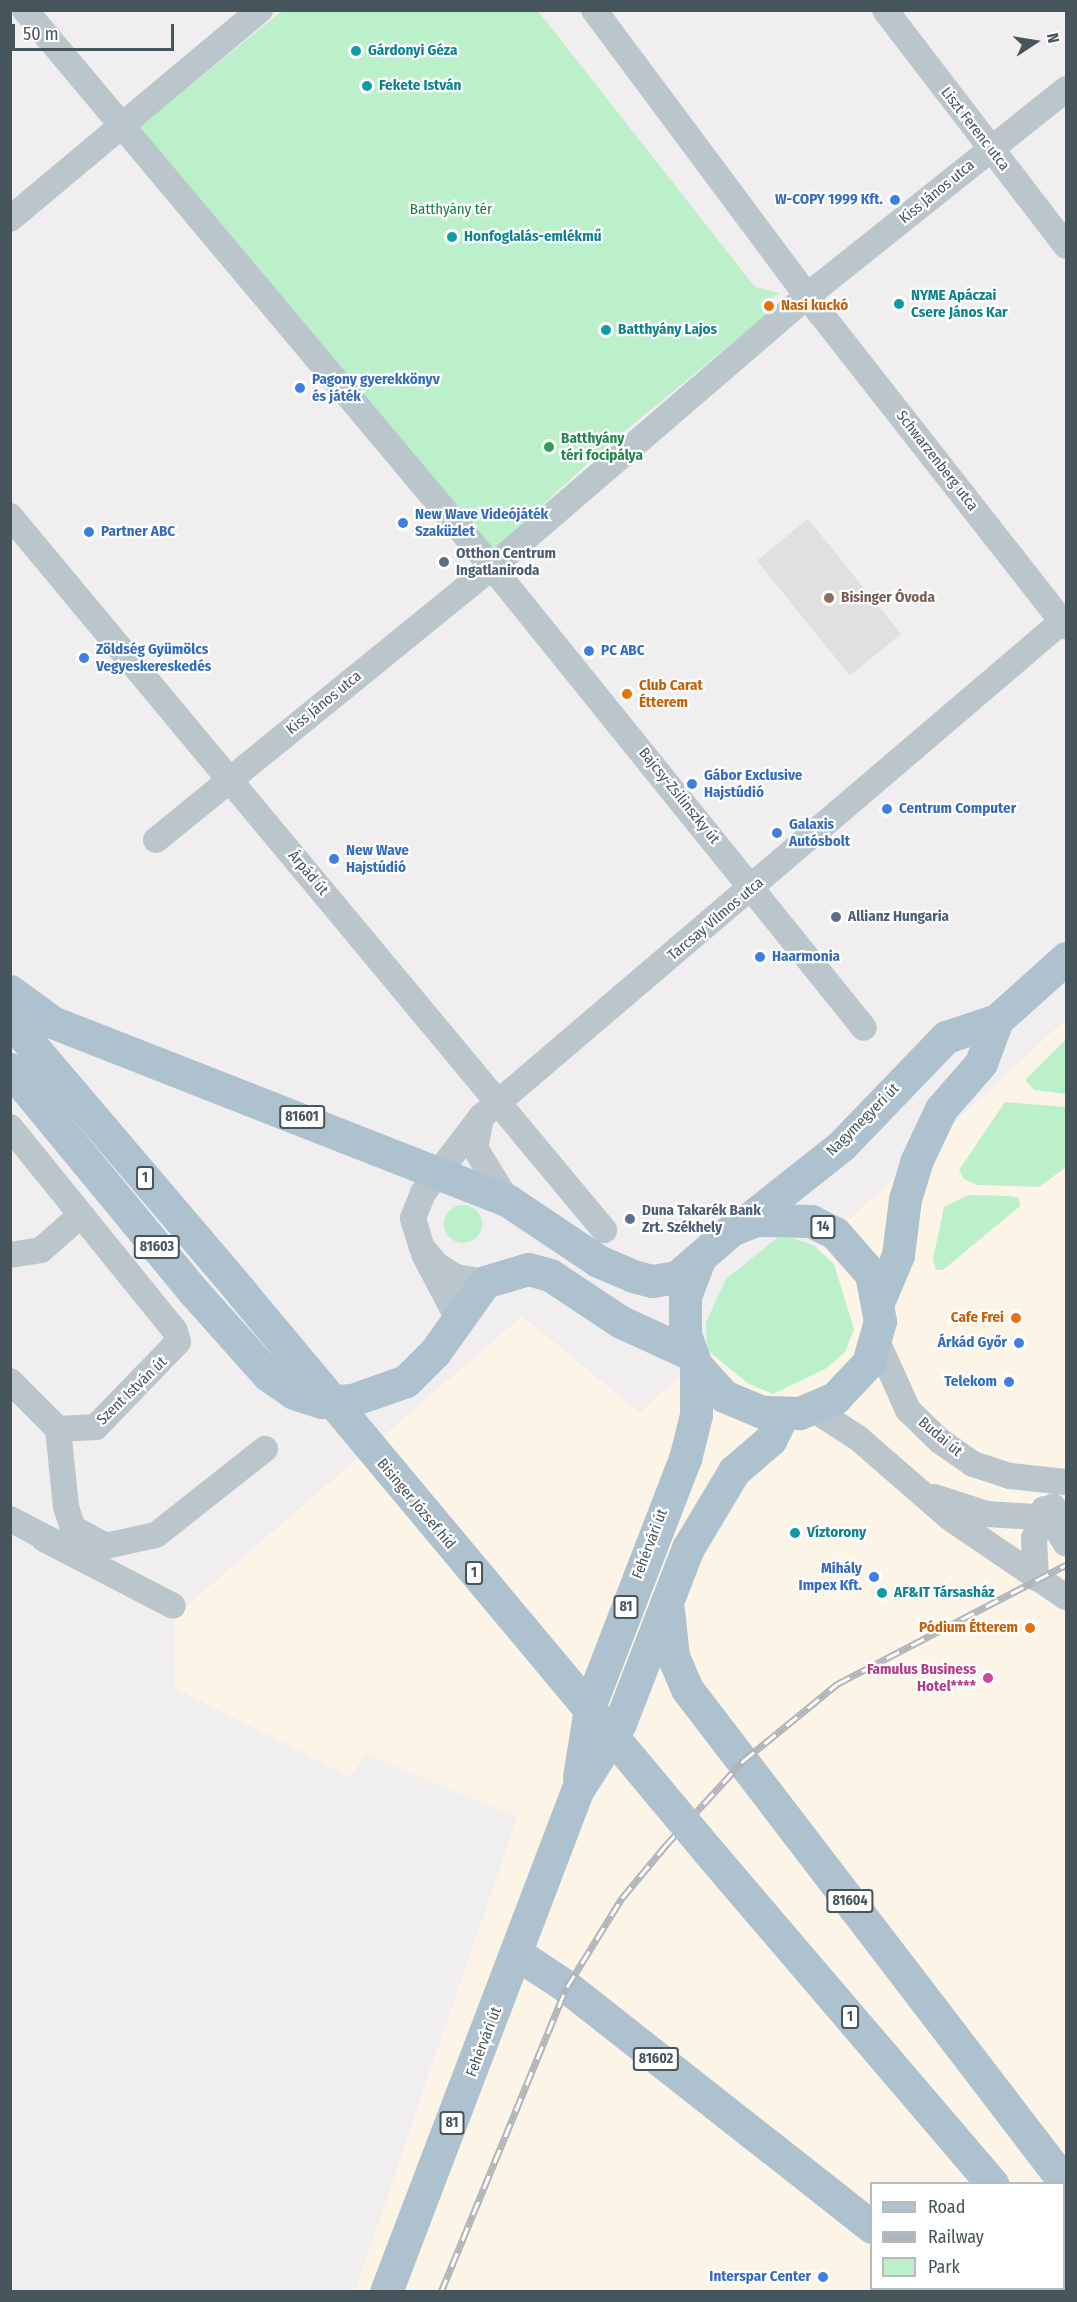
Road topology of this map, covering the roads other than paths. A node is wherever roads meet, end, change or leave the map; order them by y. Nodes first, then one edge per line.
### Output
1 (25, 10) edge
2 (260, 10) edge
3 (594, 10) edge
4 (885, 10) edge
5 (1066, 89) edge
6 (123, 128) junction
7 (990, 149) junction
8 (10, 219) edge
9 (1066, 246) edge
10 (807, 296) junction
11 (10, 516) edge
12 (492, 567) junction
13 (1064, 622) edge
14 (230, 780) junction
15 (156, 840) dead end
16 (754, 887) junction
17 (1066, 958) edge
18 (10, 991) edge
19 (10, 1020) edge
20 (997, 1020) junction
21 (864, 1028) dead end
22 (10, 1069) edge
23 (498, 1098) junction
24 (481, 1117) junction
25 (10, 1127) edge
26 (439, 1169) junction
27 (507, 1200) junction
28 (81, 1215) junction
29 (604, 1230) dead end
30 (731, 1230) junction
31 (422, 1248) junction
32 (10, 1255) edge
33 (699, 1260) junction
34 (485, 1282) junction
35 (879, 1300) junction
36 (459, 1321) junction
37 (877, 1341) junction
38 (694, 1360) junction
39 (10, 1380) edge
40 (798, 1412) junction
41 (58, 1429) junction
42 (264, 1449) dead end
43 (1010, 1476) junction
44 (1060, 1485) edge
45 (926, 1495) junction
46 (1058, 1519) edge
47 (10, 1520) edge
48 (44, 1539) junction
49 (1066, 1544) edge
50 (105, 1546) junction
51 (1036, 1578) junction
52 (1066, 1597) edge
53 (668, 1602) junction
54 (172, 1606) dead end
55 (577, 1791) junction
56 (516, 1953) junction
57 (990, 2182) edge
58 (1064, 2182) edge
59 (870, 2227) edge
60 (386, 2292) edge

1 - 6 street
2 - 6 street
3 - 10 street
4 - 7 street, Liszt Ferenc utca
5 - 7 street, Kiss János utca
6 - 8 street
6 - 12 street
7 - 9 street, Liszt Ferenc utca
7 - 10 street, Kiss János utca
10 - 12 street
10 - 13 street, Schwarzenberg utca
11 - 14 street, Árpád út
12 - 14 street, Kiss János utca
12 - 16 street, Bajcsy-Zsilinszky út
13 - 16 street, Tarcsay Vilmos utca
14 - 15 street, Kiss János utca
14 - 23 street, Árpád út
16 - 21 street, Bajcsy-Zsilinszky út
16 - 23 street, Tarcsay Vilmos utca
17 - 20 main road, Nagymegyeri út / 14
18 - 26 main road, 81601
19 - 57 main road, Bisinger József híd / 1, bridge
20 - 30 main road, Nagymegyeri út / 14
20 - 35 main road, Nagymegyeri út / 14
22 - 36 main road, 81603
23 - 24 street, Tarcsay Vilmos utca
23 - 29 street, Árpád út
24 - 26 street, Tarcsay Vilmos utca
24 - 27 street
25 - 28 street, Szent István út
26 - 27 main road, 81601
26 - 31 street, Tarcsay Vilmos utca
27 - 33 main road, 81601
28 - 32 street
28 - 41 street, Szent István út
30 - 33 main road, 14
30 - 35 main road, 14
31 - 34 street
31 - 36 street, Tarcsay Vilmos utca
33 - 38 main road
34 - 36 main road, 81603
34 - 38 main road
35 - 37 main road, 14
37 - 40 main road, 14
37 - 43 street, Budai út
38 - 40 main road
38 - 55 main road, Fehérvári út / 81
39 - 41 street
40 - 45 street
40 - 53 main road, Fehérvári út / 81
41 - 50 street
42 - 50 street
43 - 44 street, Budai út
43 - 46 street
44 - 46 street
45 - 46 street
45 - 51 street
46 - 49 street
46 - 51 street
47 - 48 street
48 - 50 street
48 - 54 street
51 - 52 street
53 - 55 main road, Fehérvári út / 81
53 - 58 main road, 81604
55 - 56 main road, Fehérvári út / 81
56 - 59 main road, 81602
56 - 60 main road, Fehérvári út / 81

